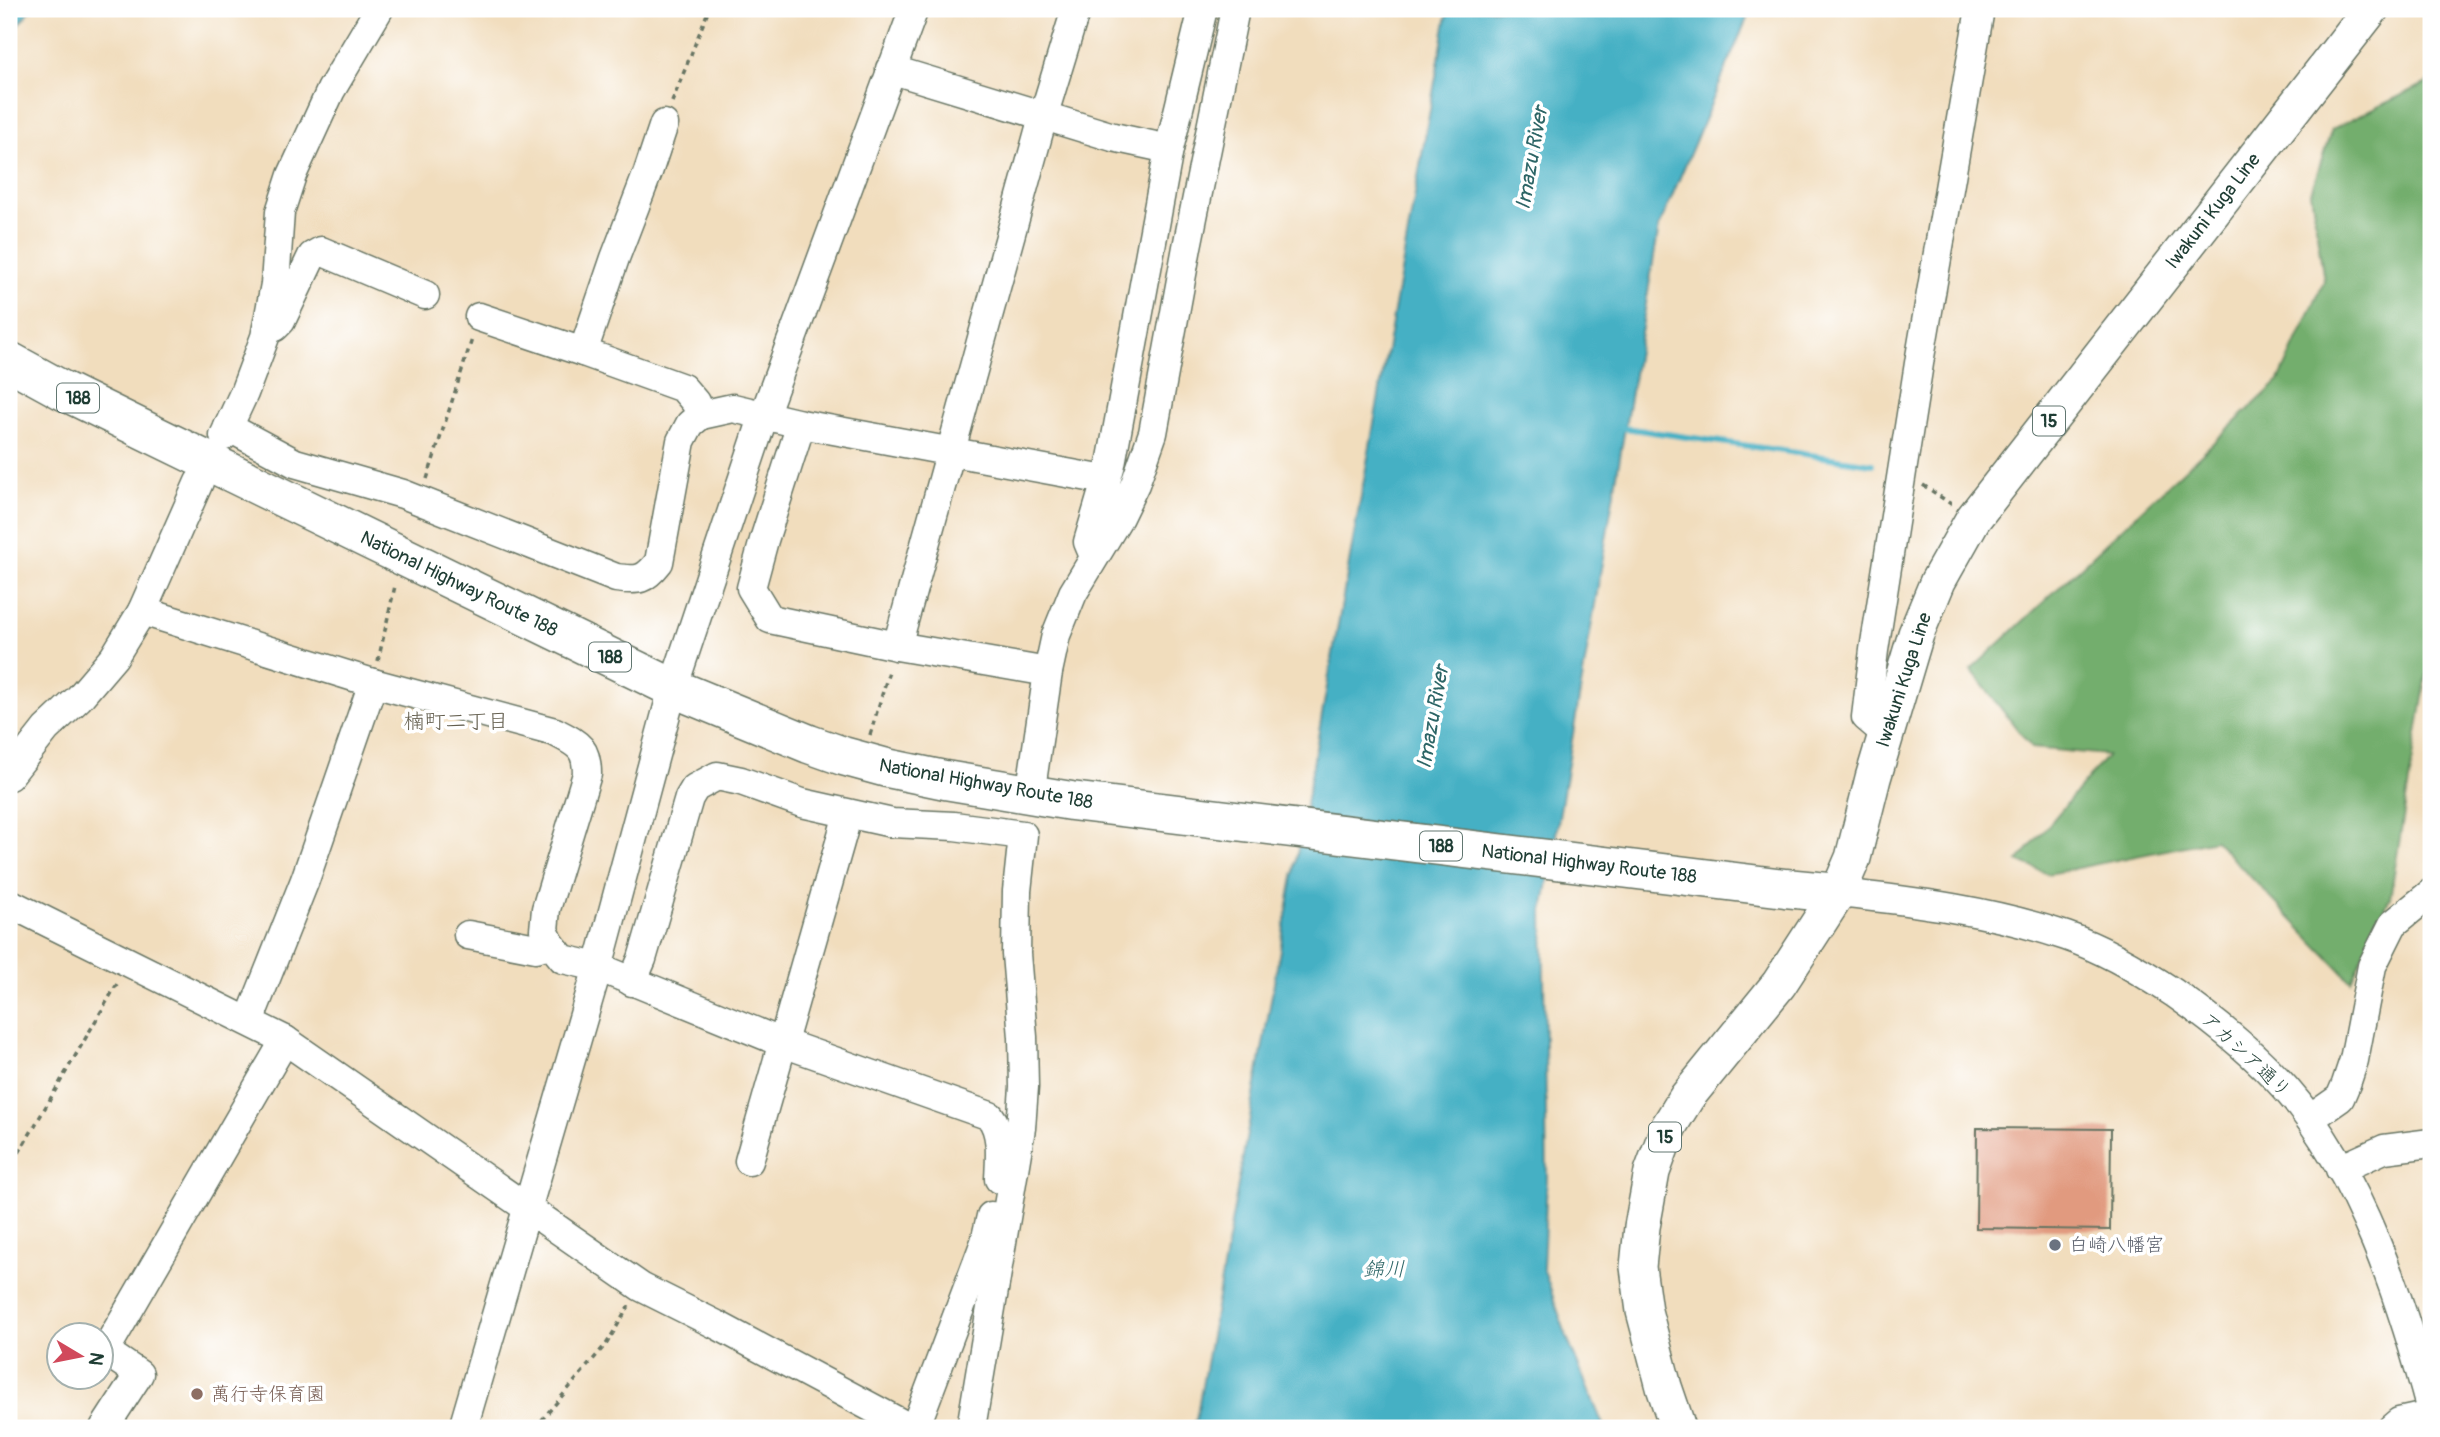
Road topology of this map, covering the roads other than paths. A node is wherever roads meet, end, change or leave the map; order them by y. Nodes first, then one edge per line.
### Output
1 (379, 9) edge
2 (914, 9) edge
3 (1076, 9) edge
4 (1203, 9) edge
5 (1235, 9) edge
6 (1980, 9) edge
7 (2371, 9) edge
8 (890, 69) junction
9 (1043, 117) junction
10 (664, 124) road end
11 (1169, 149) junction
12 (425, 295) dead end
13 (479, 317) road end
14 (265, 337) junction
15 (583, 352) junction
16 (9, 361) edge
17 (701, 415) junction
18 (764, 415) junction
19 (802, 424) junction
20 (951, 451) junction
21 (199, 482) dead end
22 (1106, 483) junction
23 (1095, 556) junction
24 (142, 611) junction
25 (897, 646) junction
26 (1048, 673) junction
27 (373, 683) junction
28 (673, 688) junction
29 (1886, 734) junction
30 (1033, 775) dead end
31 (9, 776) edge
32 (848, 814) junction
33 (1838, 893) junction
34 (2431, 893) edge
35 (9, 903) edge
36 (468, 934) dead end
37 (550, 943) junction
38 (598, 967) junction
39 (632, 982) junction
40 (249, 1021) junction
41 (285, 1040) junction
42 (783, 1043) junction
43 (2310, 1119) junction
44 (2431, 1143) edge
45 (749, 1161) dead end
46 (2340, 1169) junction
47 (1004, 1194) junction
48 (528, 1207) junction
49 (2431, 1413) edge
50 (104, 1428) edge
51 (463, 1428) edge
52 (913, 1428) edge
53 (971, 1428) edge
54 (1678, 1428) edge
55 (2392, 1428) edge

1 - 14 street
2 - 8 street
3 - 9 street
4 - 11 street
5 - 23 street
6 - 29 street
7 - 29 main road, Iwakuni Kuga Line / 15
8 - 9 street
8 - 18 street
9 - 11 street
9 - 20 street
10 - 15 street
11 - 22 street
12 - 14 street
13 - 15 street
14 - 17 street
15 - 17 street
16 - 28 highway, National Highway Route 188 / 188
17 - 18 street
18 - 19 street
18 - 28 street
19 - 20 street
19 - 25 street
20 - 22 street
20 - 25 street
21 - 24 street
22 - 23 street
23 - 26 street
24 - 27 street
24 - 31 street
25 - 26 street
26 - 30 street
27 - 37 street
27 - 40 street
28 - 33 highway, National Highway Route 188 / 188
28 - 38 street
29 - 33 main road, Iwakuni Kuga Line / 15
32 - 39 street
32 - 42 street
32 - 47 street
33 - 43 street, アカシア通り
33 - 54 main road, Iwakuni Kuga Line / 15
34 - 43 street
35 - 40 street
36 - 37 street
37 - 38 street
38 - 39 street
38 - 48 street
39 - 42 street
40 - 41 street
41 - 48 street
41 - 50 street
42 - 45 street
42 - 47 street
43 - 46 street, アカシア通り
44 - 46 street
46 - 49 street, アカシア通り
47 - 52 street
47 - 53 street
48 - 51 street
48 - 52 street
49 - 55 street

